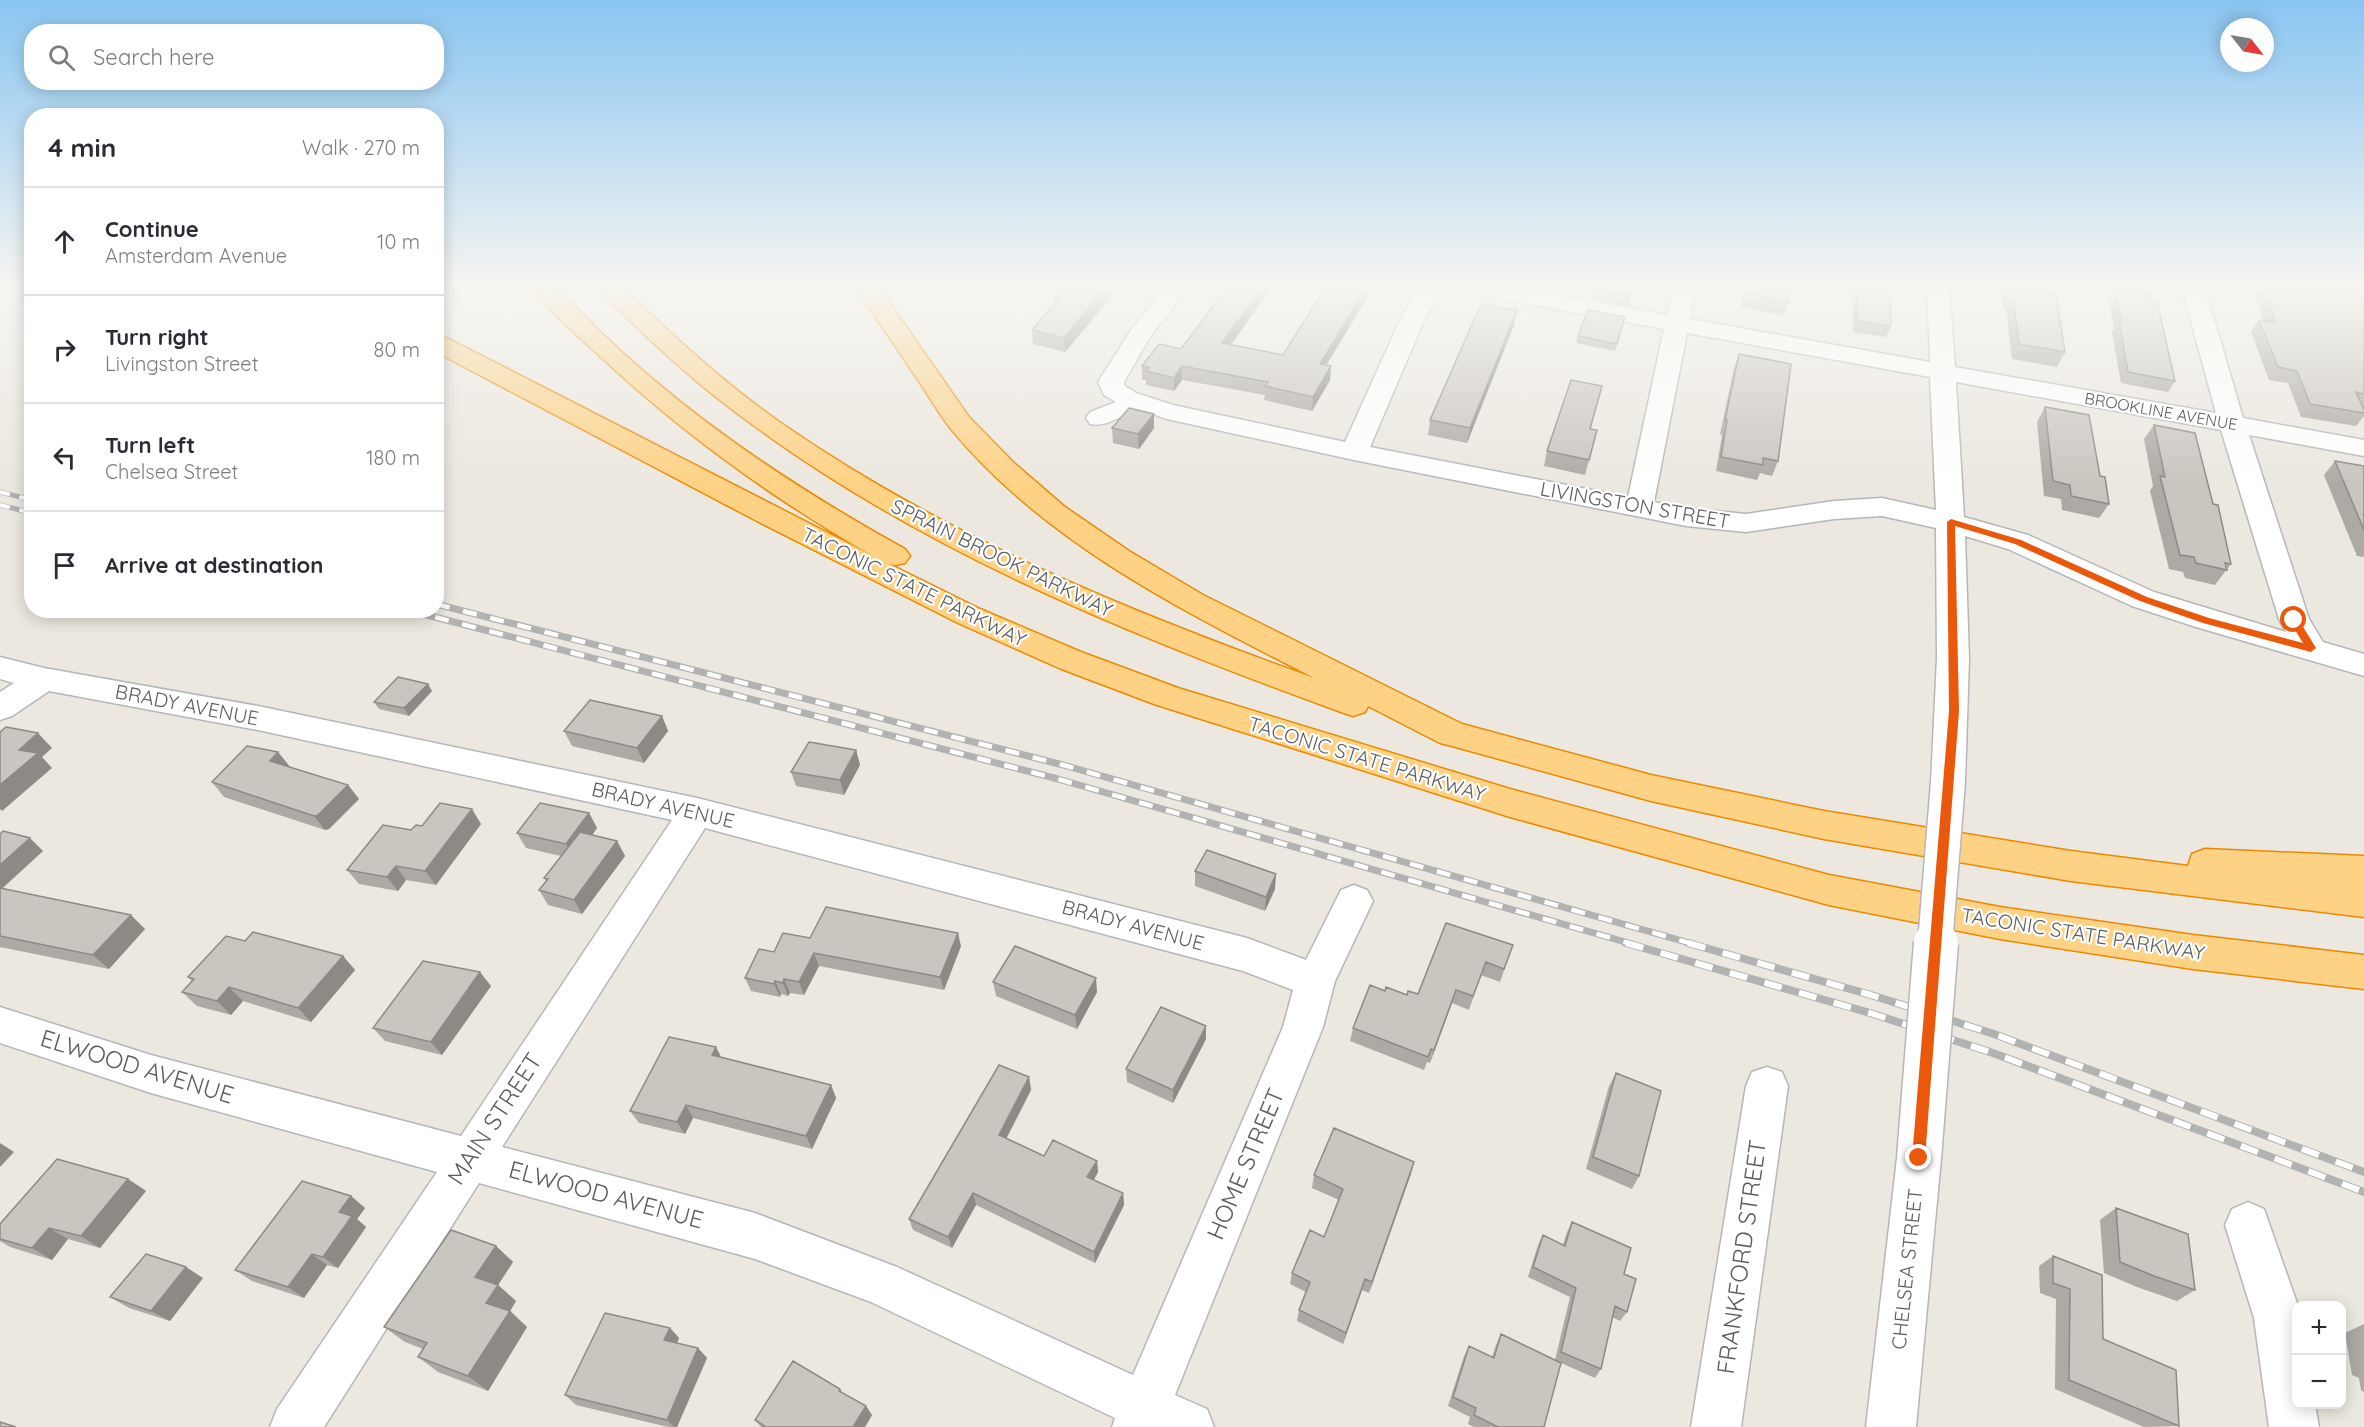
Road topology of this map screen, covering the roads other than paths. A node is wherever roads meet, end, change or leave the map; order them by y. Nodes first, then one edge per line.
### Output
1 (454, 352) edge
2 (609, 352) edge
3 (677, 352) edge
4 (911, 352) edge
5 (1129, 352) edge
6 (1398, 352) edge
7 (1672, 352) edge
8 (1827, 352) edge
9 (1941, 352) edge
10 (2211, 352) edge
11 (1942, 372) junction
12 (1139, 402) junction
13 (1099, 418) dead end
14 (2232, 424) junction
15 (2364, 448) edge
16 (1354, 452) junction
17 (1639, 509) junction
18 (1951, 522) junction
19 (2311, 648) junction
20 (2364, 665) edge
21 (0, 668) edge
22 (44, 679) junction
23 (0, 708) edge
24 (1452, 734) junction
25 (1381, 764) junction
26 (697, 812) junction
27 (1988, 854) junction
28 (2364, 871) edge
29 (1354, 901) dead end
30 (2364, 901) edge
31 (2364, 972) edge
32 (1315, 981) junction
33 (0, 1025) edge
34 (1767, 1086) dead end
35 (469, 1158) junction
36 (2248, 1225) dead end
37 (1141, 1416) edge
38 (295, 1427) edge
39 (1189, 1427) edge
40 (1716, 1427) edge
41 (1891, 1427) edge
42 (2294, 1427) edge

1 - 25 highway, TACONIC STATE PARKWAY
2 - 25 highway
3 - 24 highway, SPRAIN BROOK PARKWAY
4 - 24 highway
5 - 12 street, LIVINGSTON STREET
6 - 16 street
7 - 17 street
8 - 11 street, BROOKLINE AVENUE
9 - 11 street, CHELSEA STREET
10 - 14 street
11 - 14 street, BROOKLINE AVENUE
11 - 18 street, CHELSEA STREET
12 - 13 street
12 - 16 street, LIVINGSTON STREET
14 - 15 street, BROOKLINE AVENUE
14 - 19 street
16 - 17 street, LIVINGSTON STREET
17 - 18 street, LIVINGSTON STREET
18 - 19 street, LIVINGSTON STREET
18 - 41 street, CHELSEA STREET, bridge
19 - 20 street, LIVINGSTON STREET
21 - 22 street, BRADY AVENUE
22 - 23 street
22 - 26 street, BRADY AVENUE
24 - 27 highway
25 - 31 highway, TACONIC STATE PARKWAY
26 - 32 street, BRADY AVENUE
26 - 35 street, MAIN STREET
27 - 28 highway
27 - 30 highway
29 - 32 street, HOME STREET
32 - 37 street, HOME STREET
33 - 35 street, ELWOOD AVENUE
34 - 40 street, FRANKFORD STREET
35 - 37 street, ELWOOD AVENUE
35 - 38 street, MAIN STREET
36 - 42 street
37 - 39 street, ELWOOD AVENUE

